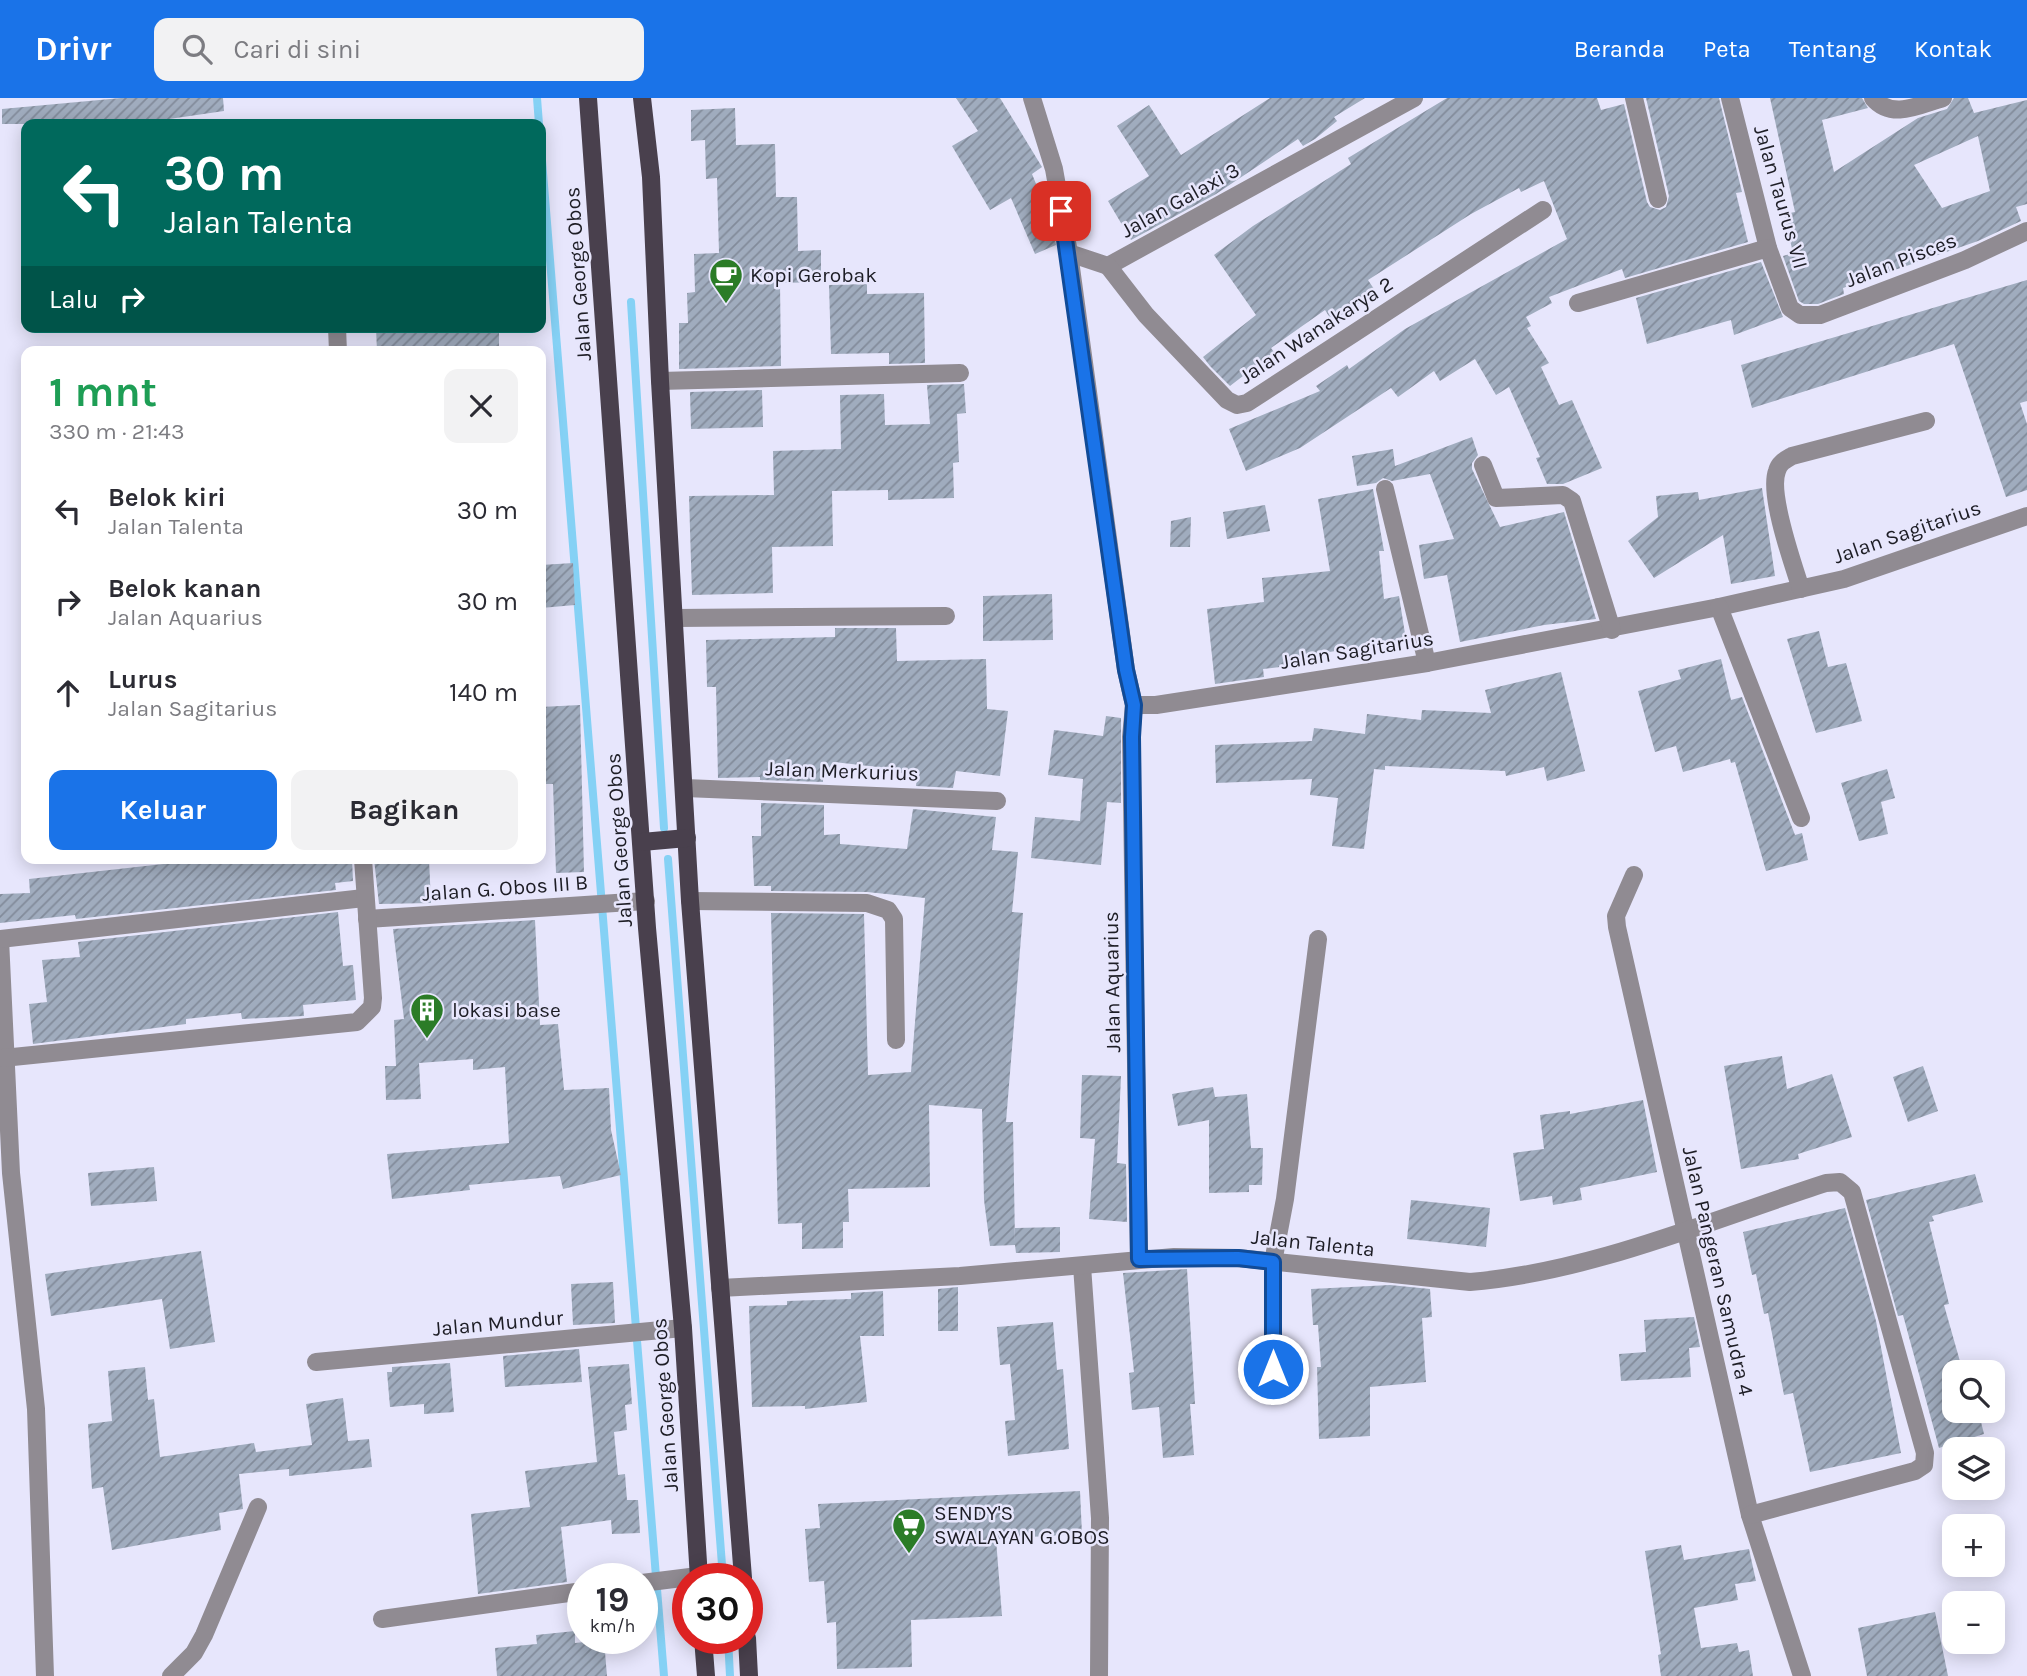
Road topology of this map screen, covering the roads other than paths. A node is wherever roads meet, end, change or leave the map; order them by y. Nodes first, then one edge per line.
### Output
1 (588, 98) edge
2 (642, 98) edge
3 (1032, 98) edge
4 (1414, 98) edge
5 (1634, 98) edge
6 (1730, 98) edge
7 (1873, 98) edge
8 (1943, 98) edge
9 (1658, 199) dead end
10 (1543, 210) dead end
11 (2027, 231) edge
12 (1768, 248) junction
13 (1069, 253) junction
14 (1108, 266) junction
15 (1578, 303) dead end
16 (1790, 308) joint
17 (960, 373) dead end
18 (660, 381) junction
19 (1926, 422) dead end
20 (1483, 465) dead end
21 (1385, 489) dead end
22 (2027, 516) edge
23 (1801, 589) junction
24 (1719, 607) junction
25 (946, 616) dead end
26 (676, 618) junction
27 (1612, 630) junction
28 (1427, 663) junction
29 (1134, 705) junction
30 (685, 788) junction
31 (998, 801) dead end
32 (1801, 818) dead end
33 (687, 838) junction
34 (642, 842) junction
35 (363, 864) edge
36 (1634, 875) dead end
37 (364, 898) junction
38 (646, 901) junction
39 (690, 901) junction
40 (367, 919) junction
41 (0, 939) edge
42 (1318, 939) dead end
43 (896, 1040) dead end
44 (4, 1058) junction
45 (1685, 1229) junction
46 (1139, 1259) junction
47 (1273, 1262) junction
48 (1082, 1266) junction
49 (720, 1287) junction
50 (683, 1328) junction
51 (316, 1362) dead end
52 (1273, 1396) dead end
53 (258, 1507) dead end
54 (1750, 1515) junction
55 (698, 1563) edge
56 (742, 1563) edge
57 (567, 1593) edge
58 (382, 1619) dead end
59 (704, 1654) edge
60 (748, 1654) edge
61 (45, 1676) edge
62 (171, 1676) edge
63 (706, 1676) edge
64 (750, 1676) edge
65 (1098, 1676) edge
66 (1801, 1676) edge

1 - 34 main road, Jalan George Obos
2 - 18 main road
3 - 13 street
4 - 14 street, Jalan Galaxi 3
5 - 9 street
6 - 12 street, Jalan Taurus VII
7 - 8 street
10 - 14 street, Jalan Wanakarya 2
11 - 16 street, Jalan Pisces
12 - 15 street
12 - 16 street, Jalan Taurus VII
13 - 14 street, Jalan Galaxi 3
13 - 29 street
17 - 18 street
18 - 26 main road
19 - 23 street
20 - 27 street
21 - 28 street
22 - 23 street, Jalan Sagitarius
23 - 24 street, Jalan Sagitarius
24 - 27 street, Jalan Sagitarius
24 - 32 street
25 - 26 street
26 - 30 main road
27 - 28 street, Jalan Sagitarius
28 - 29 street, Jalan Sagitarius
29 - 46 street, Jalan Aquarius
30 - 31 street, Jalan Merkurius
30 - 33 main road
33 - 34 main road
33 - 39 main road
34 - 38 main road, Jalan George Obos
35 - 37 street
36 - 45 street, Jalan Pangeran Samudra 4
37 - 40 street
37 - 41 street
38 - 40 street, Jalan G. Obos III B
38 - 50 main road, Jalan George Obos
39 - 43 street
39 - 49 main road
40 - 44 street
41 - 44 street
42 - 47 street
44 - 61 street
45 - 47 street, Jalan Talenta
45 - 54 street, Jalan Pangeran Samudra 4
45 - 54 street, Jalan Talenta
46 - 47 street, Jalan Talenta
46 - 48 street, Jalan Talenta
47 - 52 street
48 - 49 street, Jalan Talenta
48 - 65 street
49 - 56 main road
50 - 51 street, Jalan Mundur
50 - 55 main road, Jalan George Obos
53 - 62 street
54 - 66 street, Jalan Pangeran Samudra 4
57 - 58 street
59 - 63 main road
60 - 64 main road

